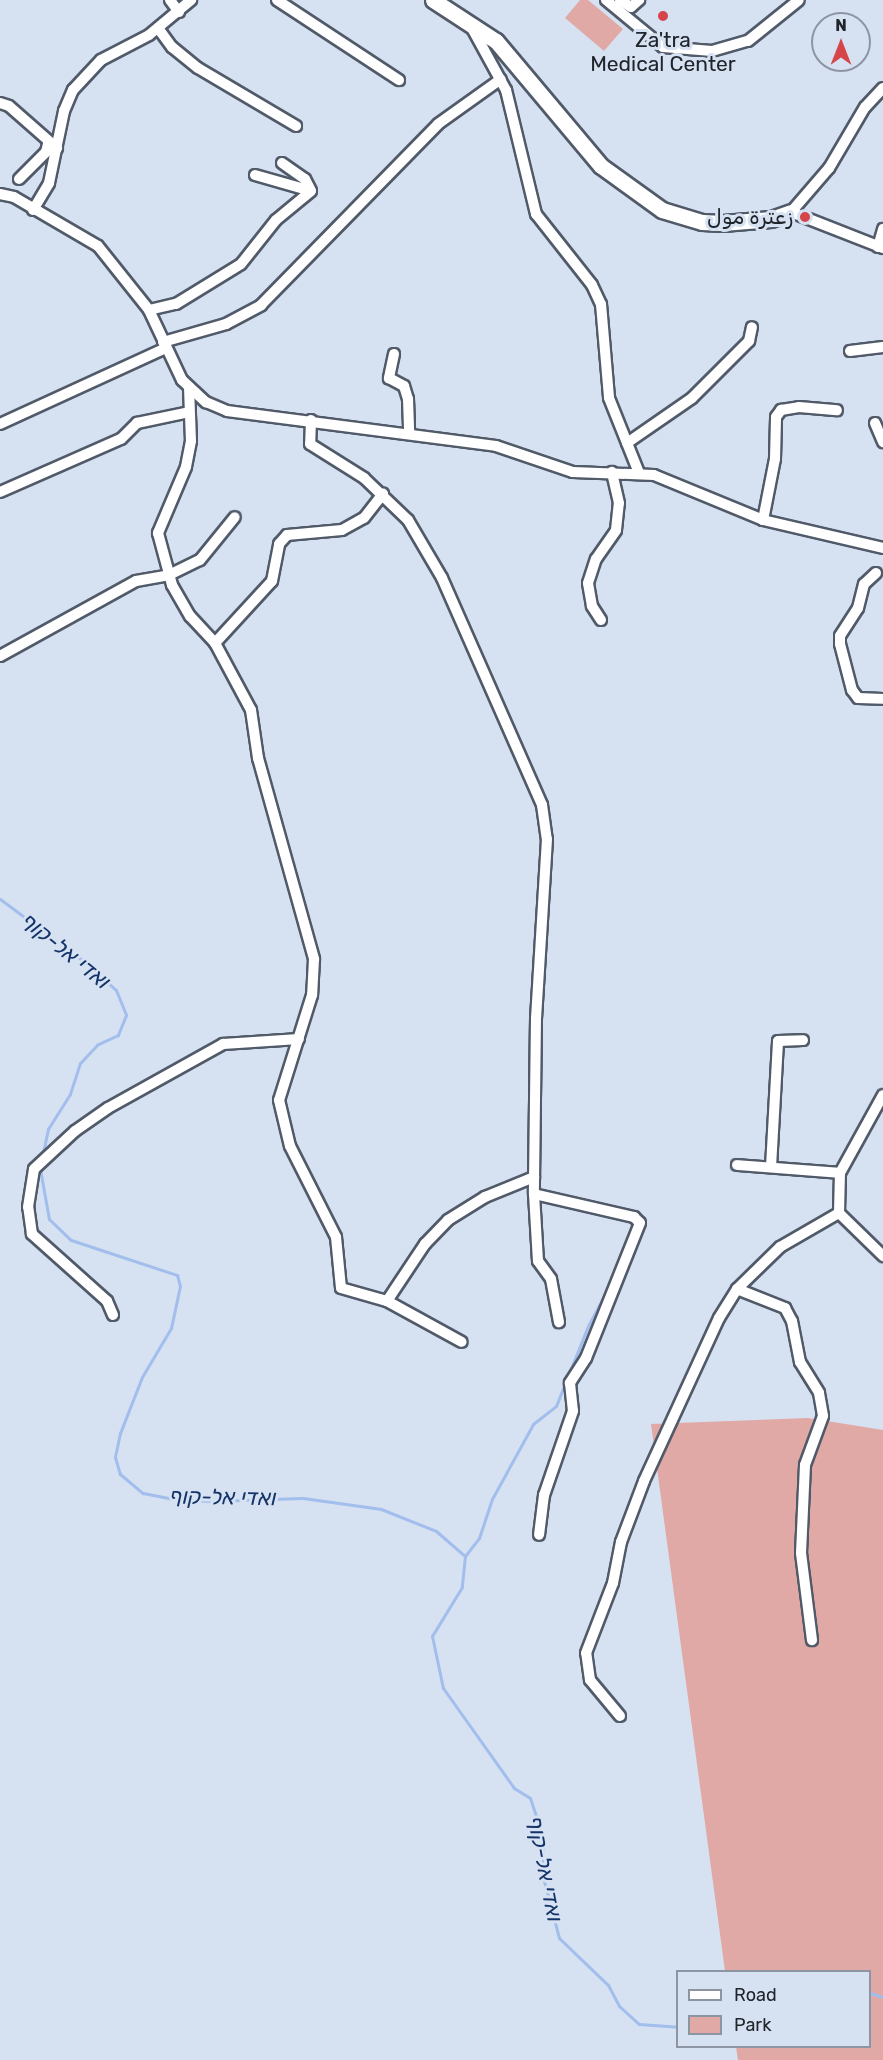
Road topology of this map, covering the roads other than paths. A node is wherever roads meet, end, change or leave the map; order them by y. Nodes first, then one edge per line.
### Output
1 (170, 0) edge
2 (192, 0) edge
3 (277, 0) edge
4 (433, 0) edge
5 (606, 0) edge
6 (620, 0) edge
7 (639, 0) edge
8 (799, 0) edge
9 (179, 12) junction
10 (465, 18) junction
11 (158, 28) junction
12 (399, 80) dead end
13 (501, 80) junction
14 (883, 88) edge
15 (0, 103) edge
16 (296, 126) dead end
17 (52, 146) junction
18 (282, 163) dead end
19 (255, 175) dead end
20 (19, 179) dead end
21 (311, 191) junction
22 (0, 194) edge
23 (33, 210) junction
24 (791, 212) junction
25 (883, 229) edge
26 (880, 247) edge
27 (149, 310) junction
28 (752, 327) dead end
29 (164, 345) junction
30 (883, 347) edge
31 (850, 351) dead end
32 (394, 354) dead end
33 (189, 387) junction
34 (837, 410) dead end
35 (189, 412) junction
36 (311, 420) junction
37 (875, 423) dead end
38 (0, 424) edge
39 (409, 434) junction
40 (883, 442) edge
41 (627, 443) junction
42 (612, 472) junction
43 (639, 473) junction
44 (0, 492) edge
45 (383, 494) junction
46 (235, 517) dead end
47 (763, 519) junction
48 (883, 548) edge
49 (876, 573) dead end
50 (169, 576) junction
51 (601, 621) dead end
52 (214, 643) junction
53 (0, 656) edge
54 (883, 699) edge
55 (299, 1039) junction
56 (803, 1040) dead end
57 (883, 1095) edge
58 (737, 1165) dead end
59 (771, 1167) junction
60 (840, 1173) junction
61 (534, 1177) junction
62 (534, 1194) junction
63 (839, 1213) junction
64 (883, 1256) edge
65 (737, 1289) junction
66 (387, 1301) junction
67 (113, 1315) dead end
68 (559, 1322) dead end
69 (462, 1342) dead end
70 (539, 1535) dead end
71 (812, 1640) dead end
72 (620, 1716) dead end

1 - 9 street
2 - 9 street
3 - 12 street
4 - 10 street
5 - 8 street
6 - 7 street
9 - 11 street
10 - 13 street
10 - 24 street
11 - 16 street
11 - 17 street
13 - 29 street
13 - 41 street
14 - 24 street
15 - 17 street
17 - 20 street
17 - 23 street
18 - 21 street
19 - 21 street
21 - 27 street
22 - 23 street
23 - 27 street
24 - 26 street
25 - 26 street
27 - 29 street
28 - 41 street
29 - 33 street
29 - 38 street
30 - 31 street
32 - 39 street
33 - 35 street
33 - 36 street
34 - 47 street
35 - 44 street
35 - 50 street
36 - 39 street
36 - 45 street
37 - 40 street
39 - 42 street
41 - 43 street
42 - 43 street
42 - 51 street
43 - 47 street
45 - 52 street
45 - 61 street
46 - 50 street
47 - 48 street
49 - 54 street
50 - 52 street
50 - 53 street
52 - 55 street
55 - 66 street
55 - 67 street
56 - 59 street
57 - 60 street
58 - 59 street
59 - 60 street
60 - 63 street
61 - 62 street
61 - 66 street
62 - 68 street
62 - 70 street
63 - 64 street
63 - 65 street
65 - 71 street
65 - 72 street
66 - 69 street

